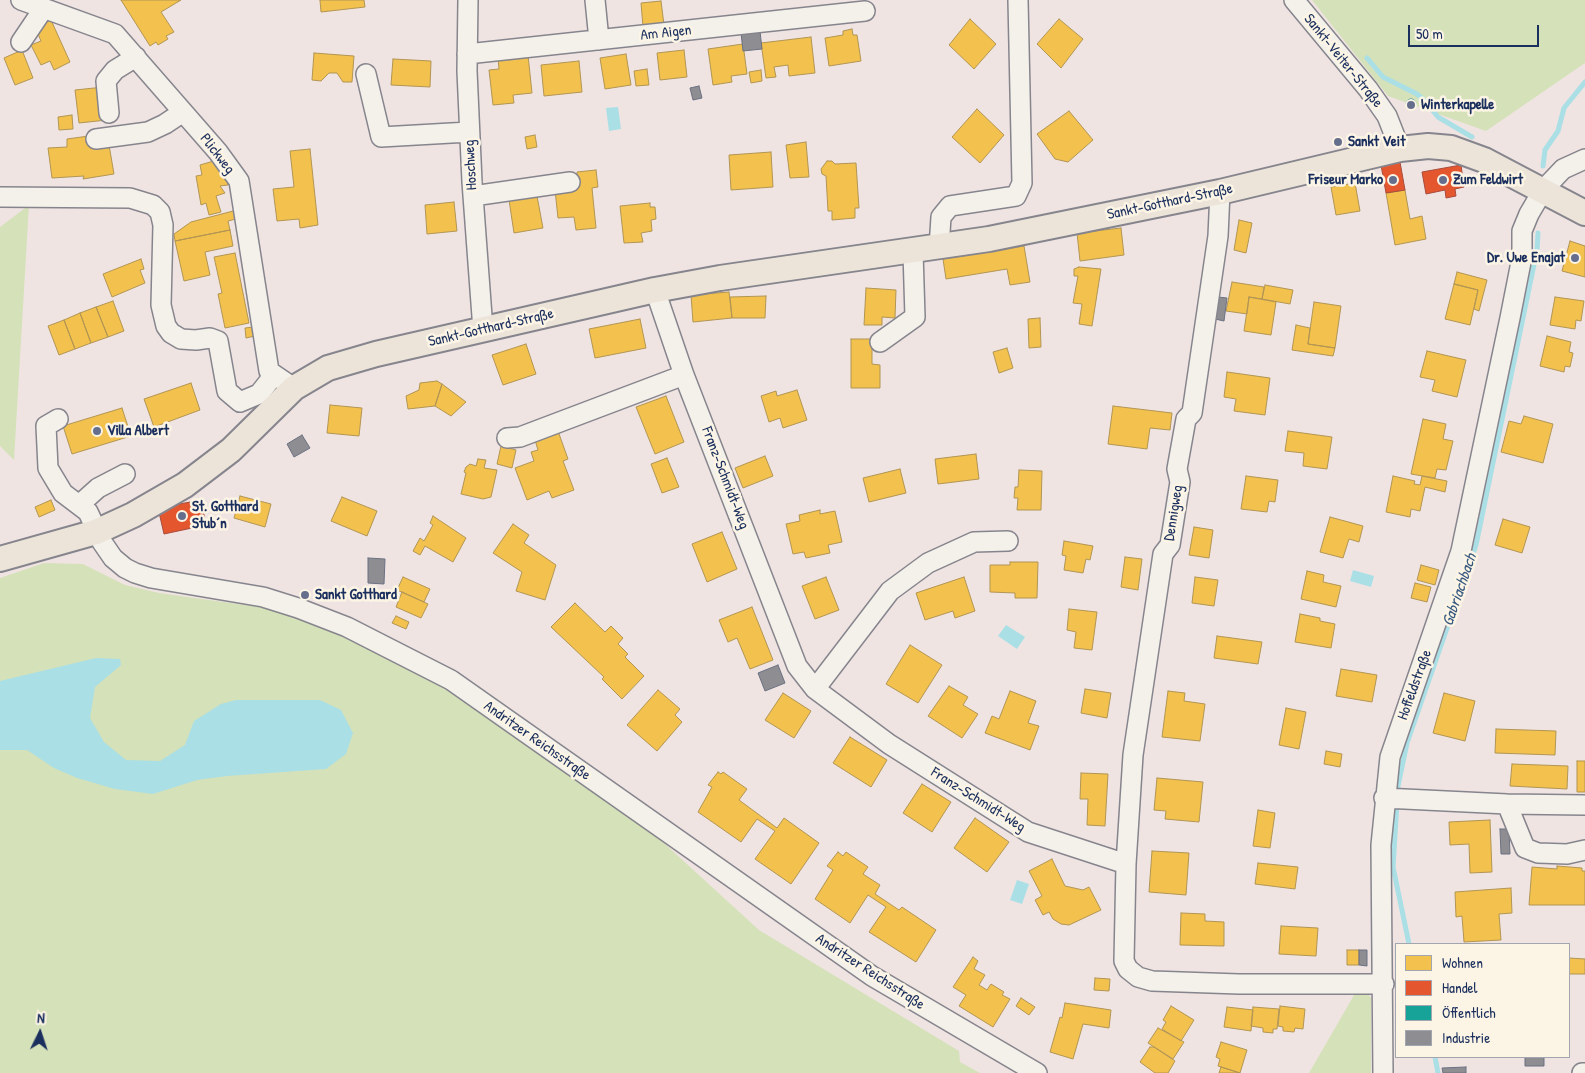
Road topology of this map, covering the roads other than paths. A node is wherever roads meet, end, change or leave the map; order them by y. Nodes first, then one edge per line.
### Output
1 (21, 0) edge
2 (468, 0) edge
3 (595, 0) edge
4 (1018, 0) edge
5 (1294, 0) edge
6 (44, 8) junction
7 (865, 11) dead end
8 (599, 40) junction
9 (21, 42) dead end
10 (467, 54) junction
11 (136, 57) junction
12 (366, 74) dead end
13 (183, 112) junction
14 (109, 114) dead end
15 (470, 132) junction
16 (96, 139) dead end
17 (1400, 149) junction
18 (1585, 158) edge
19 (570, 182) dead end
20 (1543, 190) junction
21 (1220, 192) junction
22 (0, 196) edge
23 (473, 196) junction
24 (1585, 213) edge
25 (939, 248) junction
26 (913, 252) junction
27 (655, 290) junction
28 (483, 330) junction
29 (880, 342) dead end
30 (274, 375) junction
31 (684, 375) junction
32 (294, 388) junction
33 (58, 419) dead end
34 (506, 438) dead end
35 (125, 474) dead end
36 (80, 505) junction
37 (96, 532) junction
38 (1008, 541) dead end
39 (0, 559) edge
40 (815, 689) junction
41 (1395, 798) junction
42 (1507, 804) junction
43 (1585, 805) edge
44 (1585, 850) edge
45 (1126, 864) junction
46 (1384, 984) junction
47 (1037, 1073) edge
48 (1383, 1073) edge

1 - 6 street, Plickweg
2 - 10 street, Hoschweg
3 - 8 street
4 - 25 street
5 - 17 street, Sankt-Veiter-Straße
6 - 9 street
6 - 11 street, Plickweg
7 - 8 street, Am Aigen
8 - 10 street, Am Aigen
10 - 15 street, Hoschweg
11 - 13 street, Plickweg
11 - 14 street
12 - 15 street
13 - 16 street
13 - 30 street, Plickweg
15 - 23 street, Hoschweg
17 - 20 main road
17 - 21 main road, Sankt-Gotthard-Straße
18 - 20 street
19 - 23 street
20 - 24 main road
20 - 41 street, Hoffeldstraße
21 - 25 main road, Sankt-Gotthard-Straße
21 - 45 street, Dennigweg
22 - 30 street
23 - 28 street, Hoschweg
25 - 26 main road, Sankt-Gotthard-Straße
26 - 27 main road, Sankt-Gotthard-Straße
26 - 29 street
27 - 28 main road, Sankt-Gotthard-Straße
27 - 31 street, Franz-Schmidt-Weg
28 - 32 main road, Sankt-Gotthard-Straße
30 - 32 street
31 - 34 street
31 - 40 street, Franz-Schmidt-Weg
32 - 37 main road, Sankt-Gotthard-Straße
33 - 36 street, Andritzer Reichsstraße
35 - 36 street
36 - 37 street, Andritzer Reichsstraße
37 - 39 main road
37 - 47 street, Andritzer Reichsstraße
38 - 40 street
40 - 45 street, Franz-Schmidt-Weg
41 - 42 street
41 - 46 street, Hoffeldstraße
42 - 43 street
42 - 44 street
45 - 46 street
46 - 48 street, Hoffeldstraße

